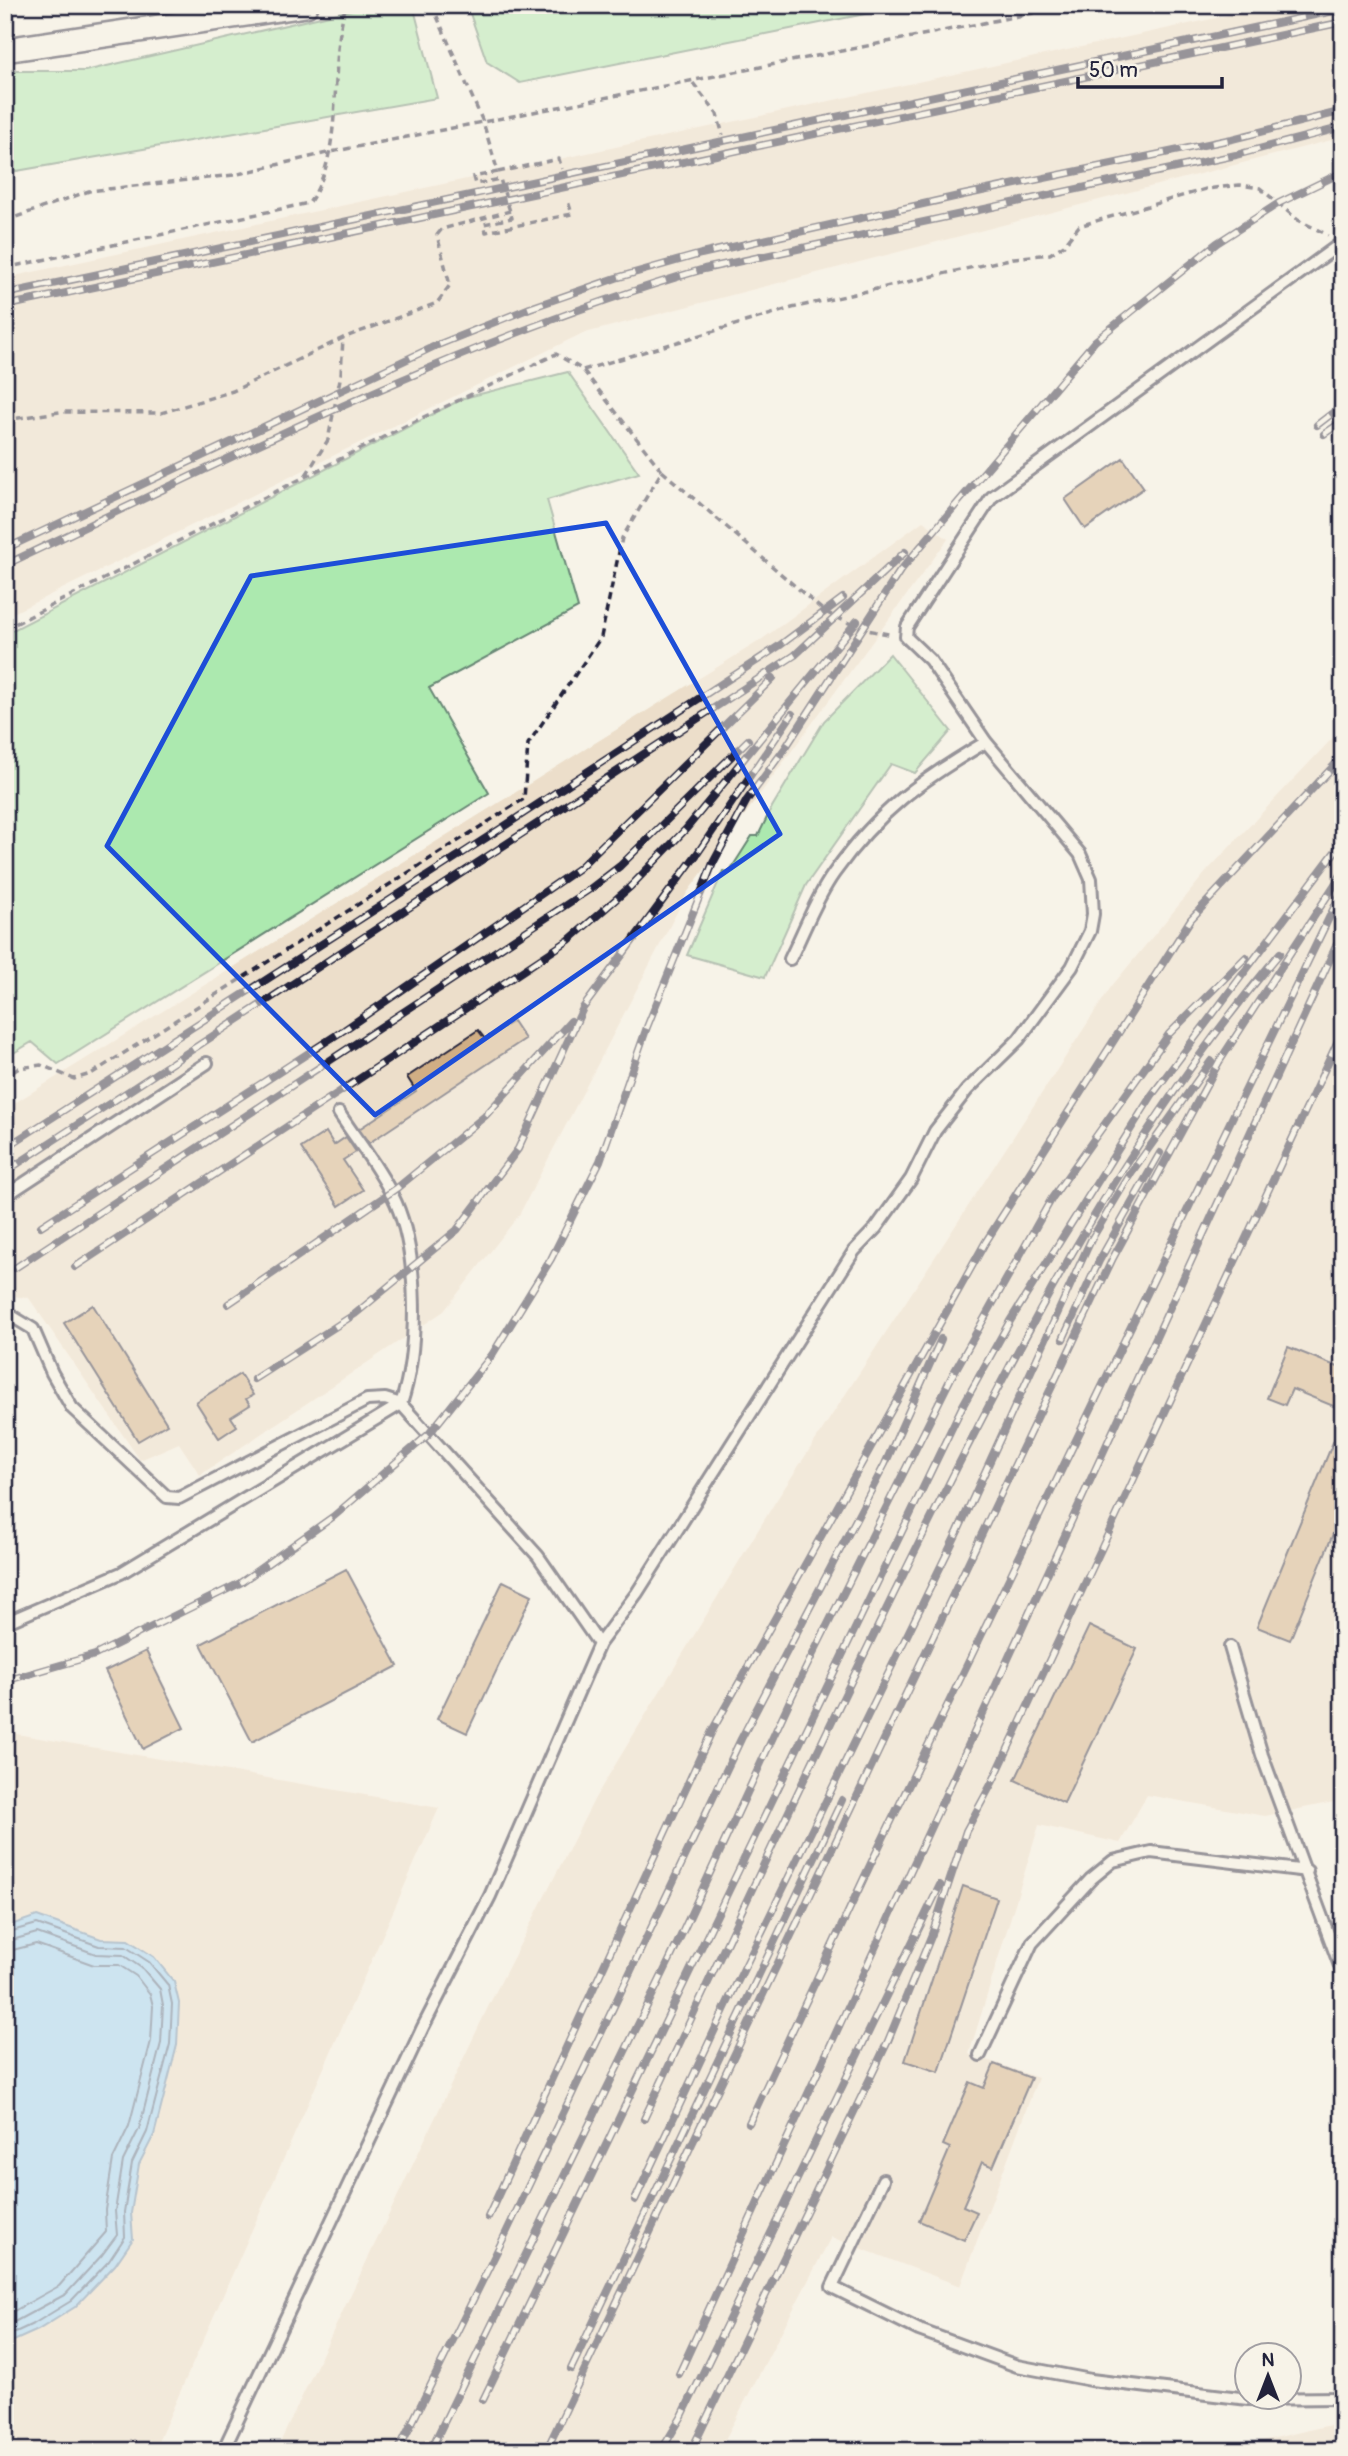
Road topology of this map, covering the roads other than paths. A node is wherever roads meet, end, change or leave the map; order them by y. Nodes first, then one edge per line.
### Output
1 (306, 5) edge
2 (5, 50) edge
3 (1343, 242) edge
4 (986, 742) junction
5 (790, 959) dead end
6 (207, 1063) dead end
7 (339, 1112) dead end
8 (5, 1196) edge
9 (5, 1312) edge
10 (401, 1404) junction
11 (5, 1623) edge
12 (598, 1644) junction
13 (1230, 1647) dead end
14 (1307, 1871) junction
15 (1343, 1974) edge
16 (980, 2055) dead end
17 (883, 2180) dead end
18 (1343, 2398) edge
19 (223, 2451) edge

1 - 2 street
3 - 4 lane
4 - 5 lane
4 - 12 lane
6 - 8 lane
7 - 10 lane
9 - 10 lane
10 - 11 lane
10 - 12 lane
12 - 19 lane
13 - 14 lane
14 - 15 lane
14 - 16 lane
17 - 18 lane

